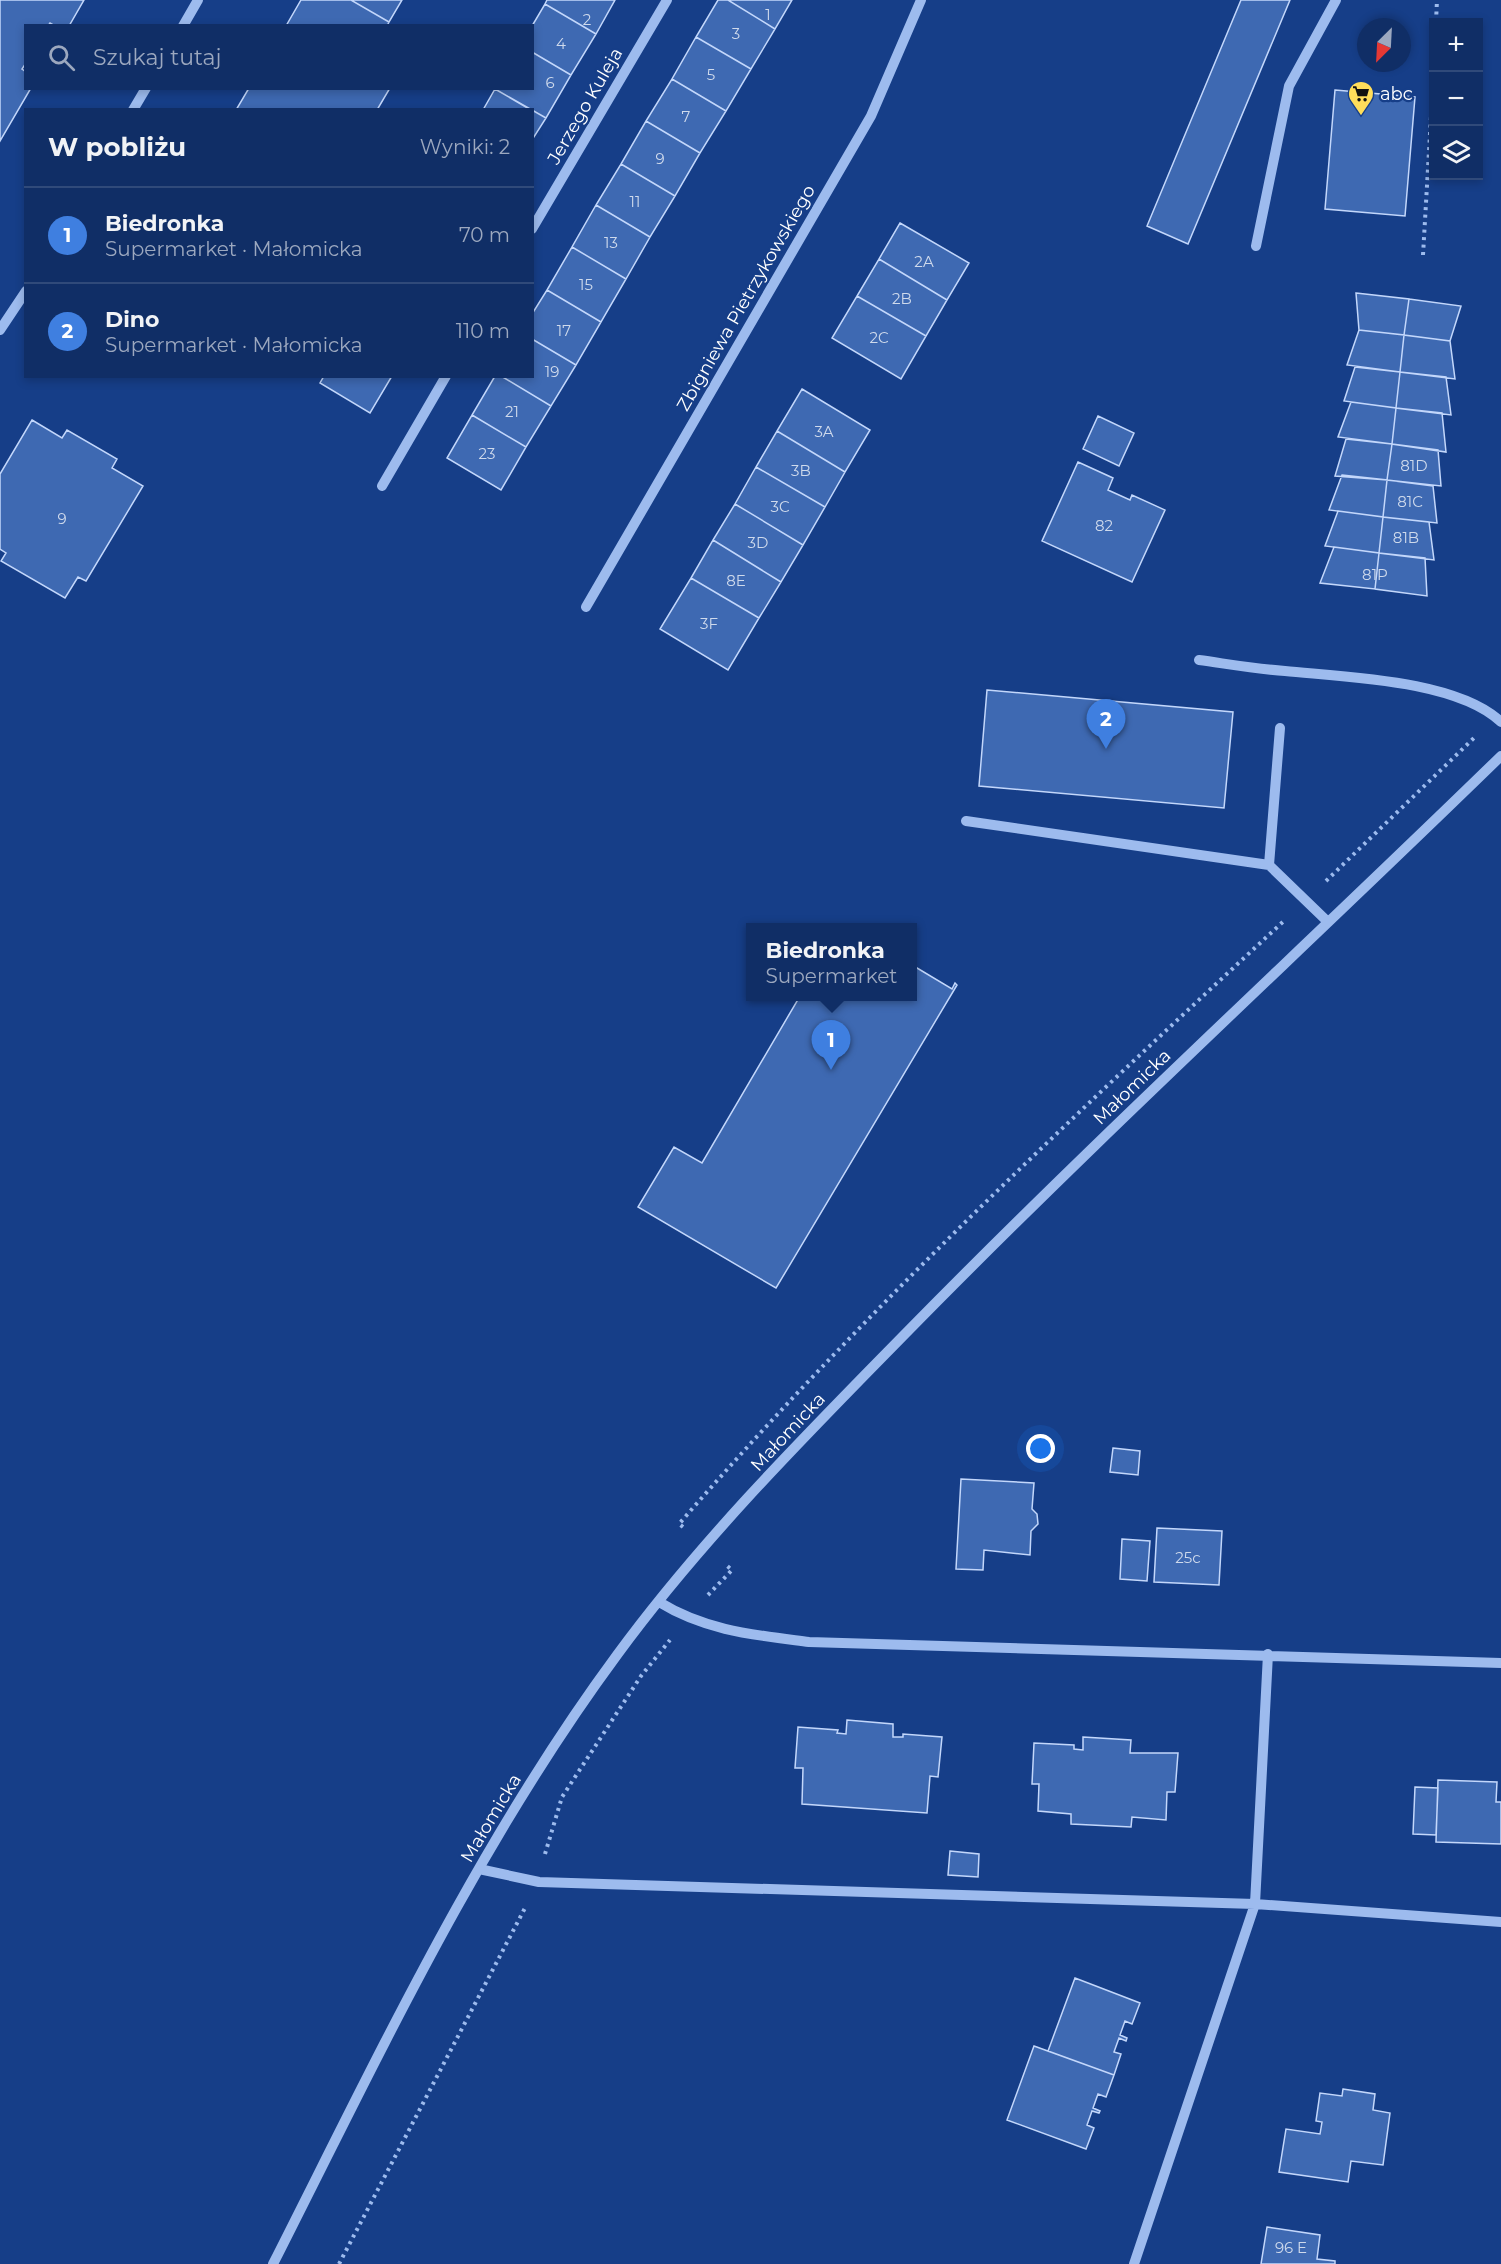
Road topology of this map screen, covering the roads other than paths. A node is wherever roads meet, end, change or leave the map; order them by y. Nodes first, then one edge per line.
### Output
1 (198, 0) edge
2 (667, 0) edge
3 (921, 0) edge
4 (1336, 0) edge
5 (184, 24) edge
6 (145, 90) edge
7 (134, 108) edge
8 (534, 226) edge
9 (1256, 246) dead end
10 (24, 294) edge
11 (0, 330) edge
12 (445, 378) edge
13 (382, 486) dead end
14 (586, 607) dead end
15 (1199, 660) dead end
16 (1498, 720) edge
17 (1280, 728) dead end
18 (1501, 756) edge
19 (966, 821) dead end
20 (1269, 865) junction
21 (1328, 922) junction
22 (659, 1602) junction
23 (1268, 1654) junction
24 (1501, 1663) edge
25 (479, 1869) junction
26 (1255, 1904) junction
27 (1501, 1922) edge
28 (273, 2264) edge
29 (1134, 2264) edge

1 - 5 street
2 - 8 street, Jerzego Kuleja
3 - 14 street, Zbigniewa Pietrzykowskiego
4 - 9 street
6 - 7 street
10 - 11 street
12 - 13 street
15 - 16 street
17 - 20 street
18 - 21 street, Małomicka
19 - 20 street
20 - 21 street
21 - 22 street, Małomicka
22 - 23 street
22 - 25 street, Małomicka
23 - 24 street
23 - 26 street
25 - 26 street
25 - 28 street, Małomicka
26 - 27 street
26 - 29 street

